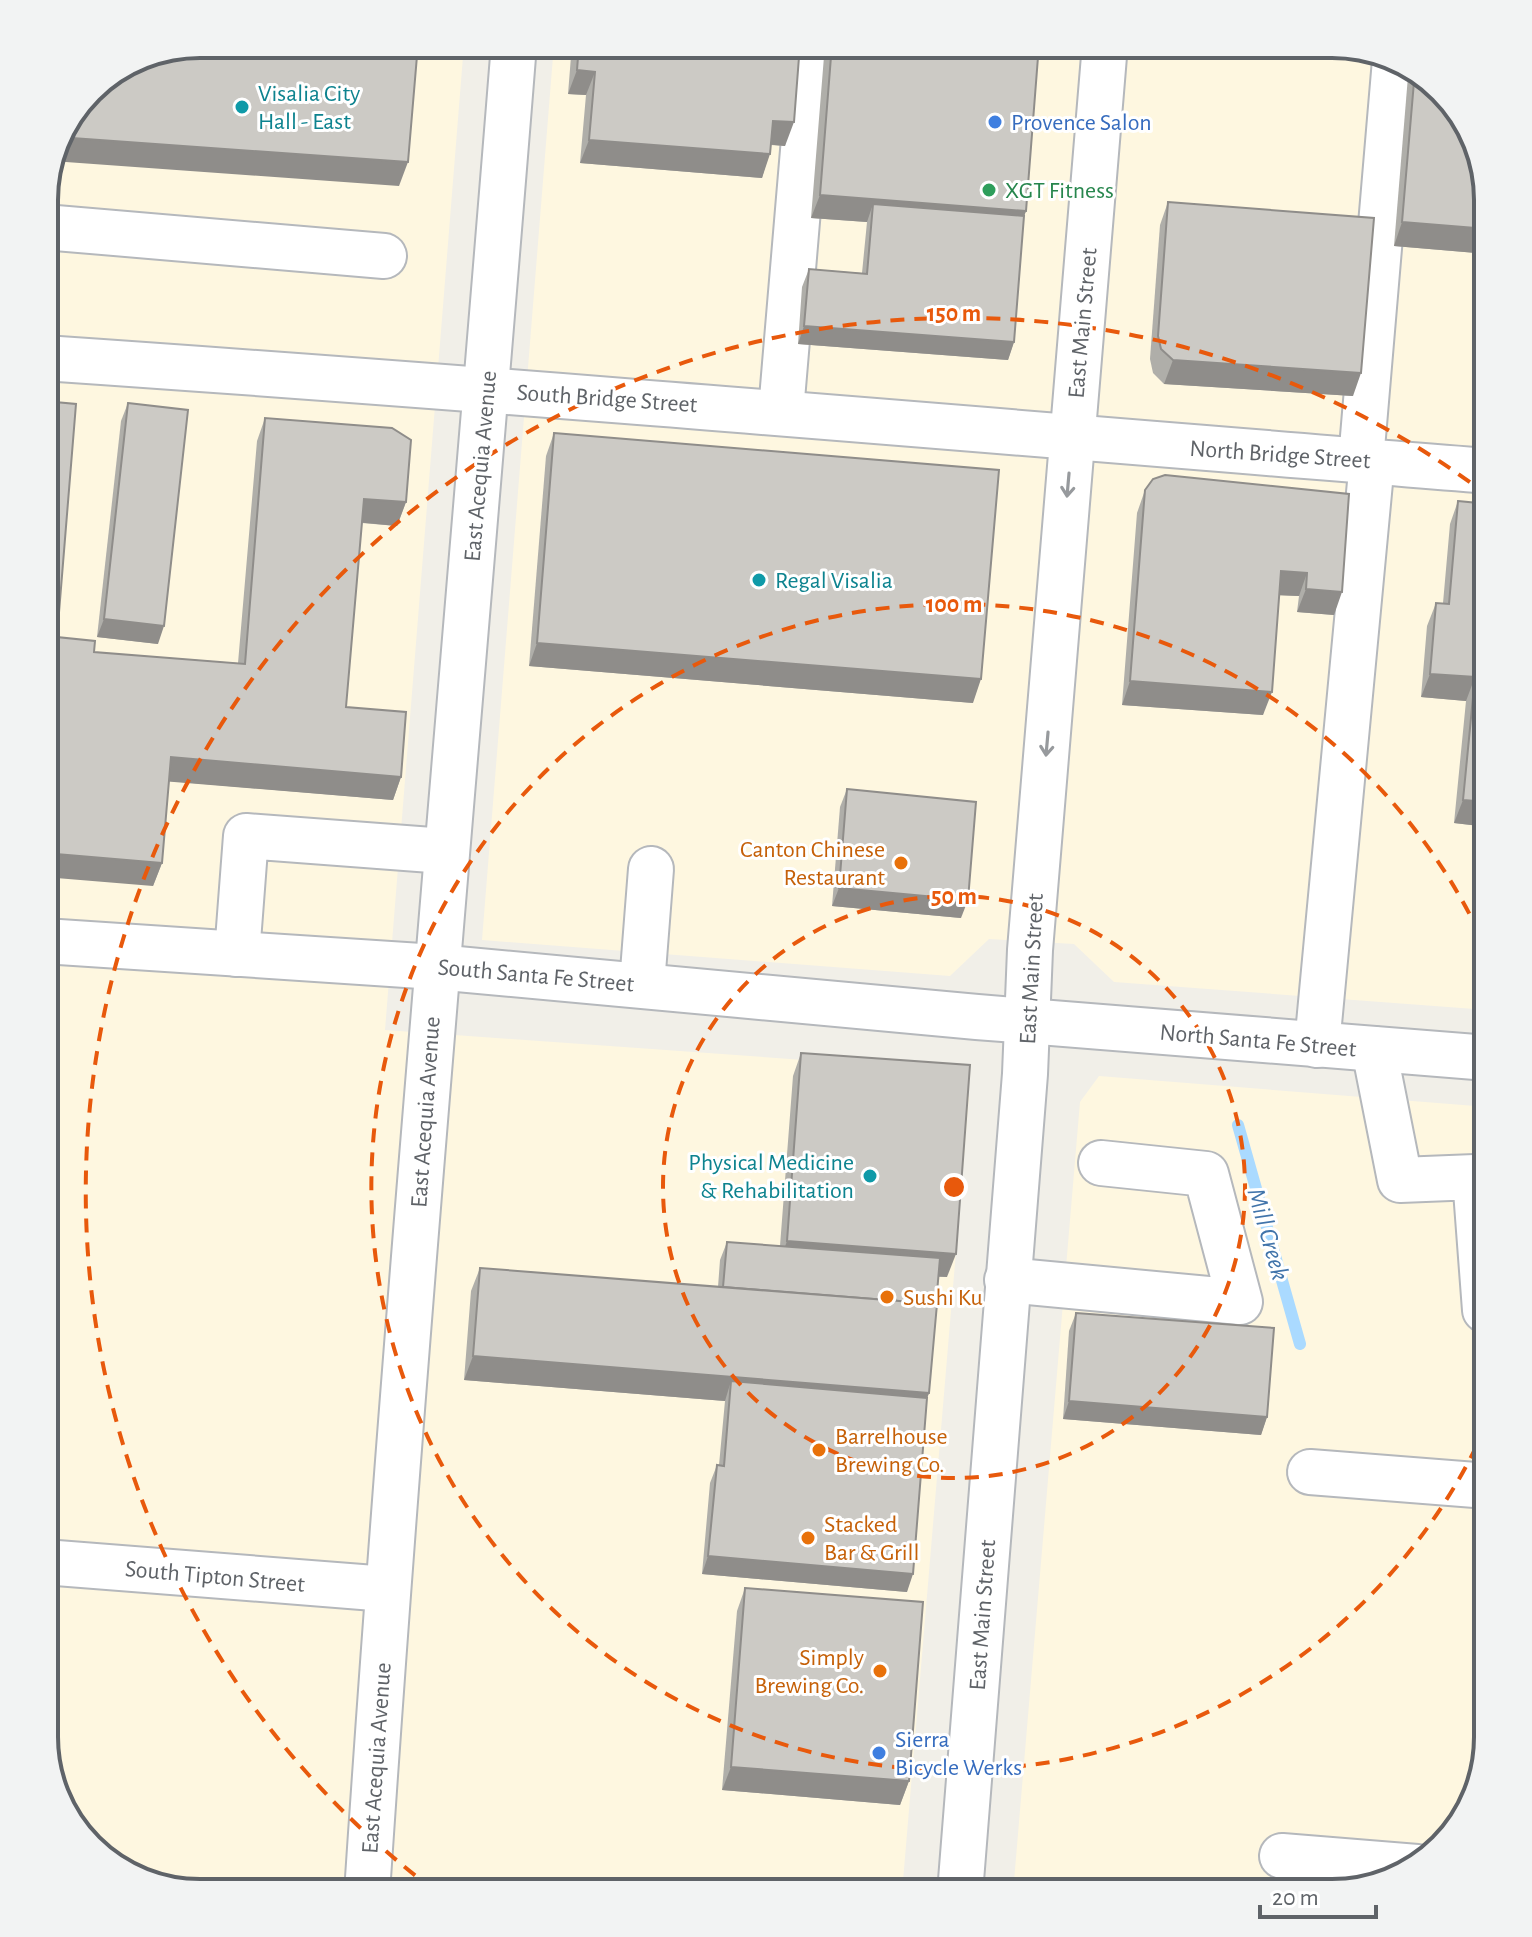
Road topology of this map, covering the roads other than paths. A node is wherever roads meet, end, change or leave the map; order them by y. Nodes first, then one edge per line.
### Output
1 (513, 58) edge
2 (811, 58) edge
3 (1104, 58) edge
4 (1394, 73) edge
5 (58, 228) edge
6 (384, 256) dead end
7 (58, 359) edge
8 (487, 389) junction
9 (781, 411) junction
10 (1072, 438) junction
11 (1367, 461) junction
12 (1474, 470) edge
13 (445, 851) junction
14 (651, 869) dead end
15 (58, 942) edge
16 (237, 954) junction
17 (436, 967) junction
18 (642, 984) junction
19 (1027, 1021) junction
20 (1317, 1045) junction
21 (1374, 1049) junction
22 (1474, 1057) edge
23 (1101, 1163) dead end
24 (1474, 1177) edge
25 (1007, 1280) junction
26 (1310, 1472) dead end
27 (1474, 1485) edge
28 (58, 1563) edge
29 (387, 1589) junction
30 (1282, 1856) dead end
31 (1393, 1865) edge
32 (368, 1879) edge
33 (961, 1879) edge

1 - 8 street, East Acequia Avenue
2 - 9 street
3 - 10 street, East Main Street
4 - 11 street
5 - 6 street
7 - 8 street, South Bridge Street
8 - 9 street, South Bridge Street
8 - 13 street, East Acequia Avenue
9 - 10 street, South Bridge Street
10 - 11 street, North Bridge Street
10 -> 19 street, East Main Street
11 - 12 street, North Bridge Street
11 - 20 street
13 - 16 street
13 - 17 street, East Acequia Avenue
14 - 18 street
15 - 16 street, South Santa Fe Street
16 - 17 street, South Santa Fe Street
17 - 18 street, South Santa Fe Street
17 - 29 street, East Acequia Avenue
18 - 19 street, South Santa Fe Street
19 - 20 street, North Santa Fe Street
19 - 25 street, East Main Street
20 - 21 street, North Santa Fe Street
21 - 22 street, North Santa Fe Street
21 - 24 street
23 - 25 street
25 - 33 street, East Main Street
26 - 27 street
28 - 29 street, South Tipton Street
29 - 32 street, East Acequia Avenue
30 - 31 street

